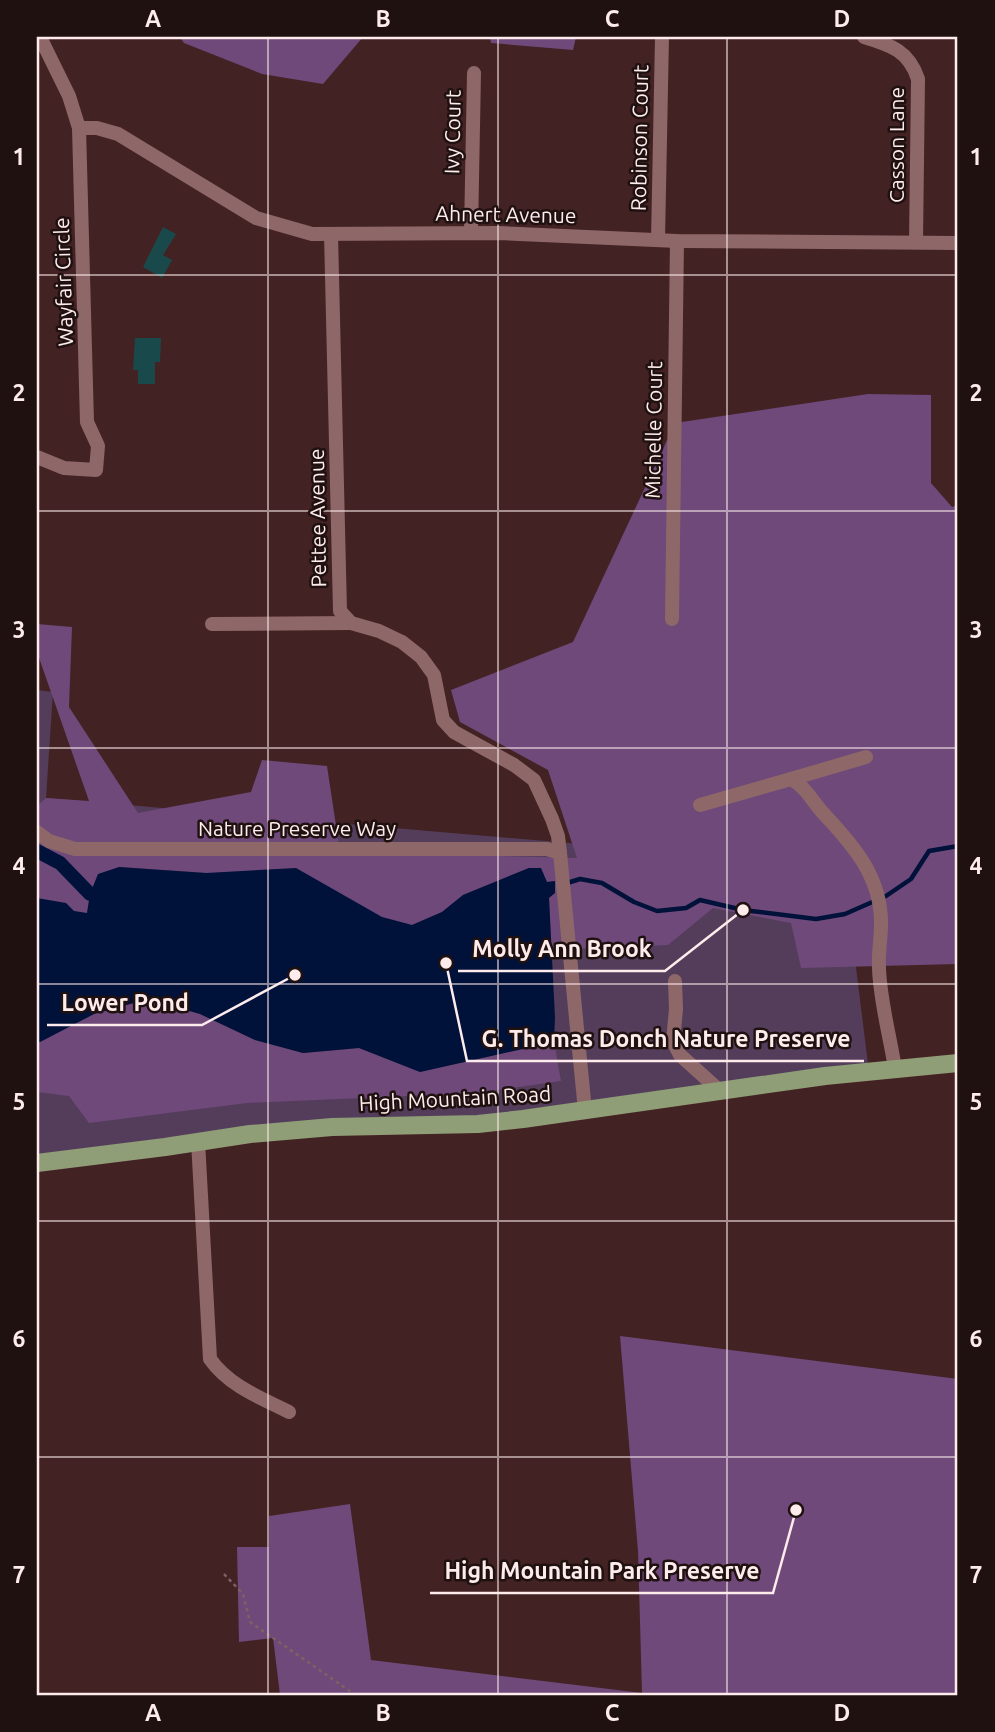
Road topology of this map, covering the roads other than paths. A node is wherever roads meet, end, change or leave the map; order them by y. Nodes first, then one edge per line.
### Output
1 (40, 37) edge
2 (662, 37) edge
3 (864, 37) edge
4 (474, 73) dead end
5 (79, 128) junction
6 (471, 233) junction
7 (331, 234) junction
8 (658, 240) junction
9 (677, 241) junction
10 (916, 242) junction
11 (958, 243) edge
12 (37, 457) edge
13 (672, 619) dead end
14 (351, 623) junction
15 (212, 624) dead end
16 (866, 757) dead end
17 (791, 779) junction
18 (700, 804) dead end
19 (37, 832) edge
20 (560, 853) junction
21 (675, 981) dead end
22 (958, 1063) edge
23 (895, 1069) junction
24 (720, 1091) junction
25 (585, 1111) junction
26 (198, 1141) junction
27 (37, 1163) edge
28 (289, 1412) dead end

1 - 5 street, Wayfair Circle
2 - 8 street, Robinson Court
3 - 10 street, Casson Lane
4 - 6 street, Ivy Court
5 - 7 street, Ahnert Avenue
5 - 12 street, Wayfair Circle
6 - 7 street, Ahnert Avenue
6 - 8 street, Ahnert Avenue
7 - 14 street, Pettee Avenue
8 - 9 street, Ahnert Avenue
9 - 10 street, Ahnert Avenue
9 - 13 street, Michelle Court
10 - 11 street, Ahnert Avenue
14 - 15 street
14 - 20 street
16 - 17 street
17 - 18 street
17 - 23 street
19 - 20 street, Nature Preserve Way
20 - 25 street
21 - 24 street
22 - 23 main road, High Mountain Road
23 - 24 main road, High Mountain Road
24 - 25 main road, High Mountain Road
25 - 26 main road, High Mountain Road
26 - 27 main road, High Mountain Road
26 - 28 street

